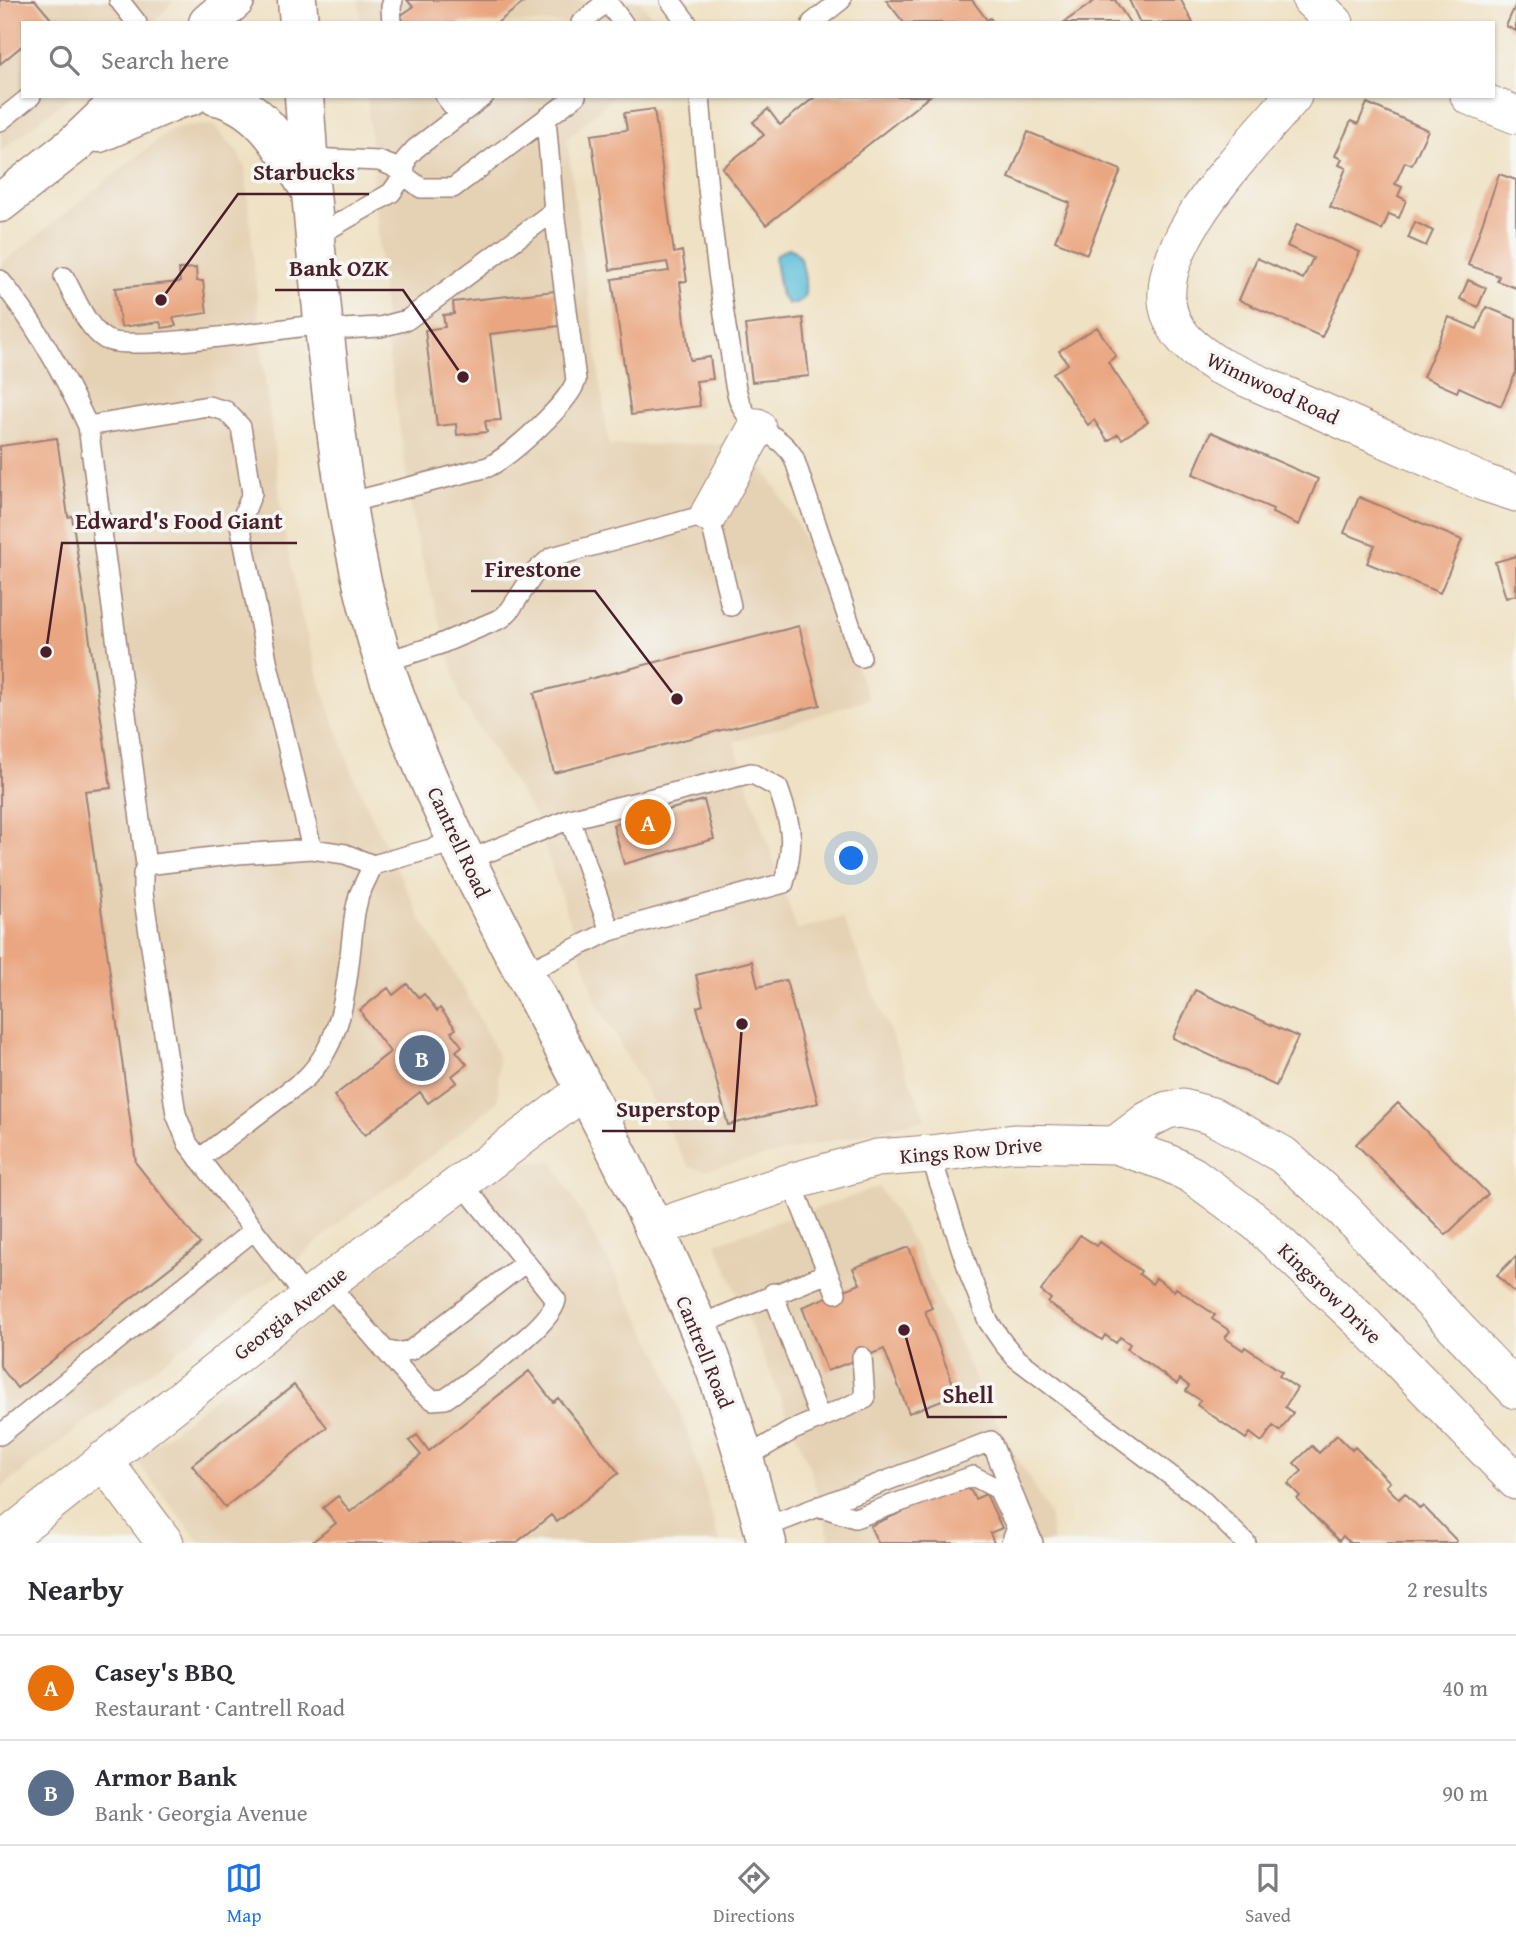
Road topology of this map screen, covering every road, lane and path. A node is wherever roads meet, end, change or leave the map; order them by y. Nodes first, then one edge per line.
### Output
1 (119, 0) edge
2 (235, 0) edge
3 (298, 0) edge
4 (393, 0) edge
5 (670, 0) edge
6 (841, 0) edge
7 (1311, 0) edge
8 (607, 1) edge
9 (135, 21) edge
10 (210, 21) edge
11 (299, 21) edge
12 (392, 21) edge
13 (582, 21) edge
14 (622, 21) edge
15 (686, 21) edge
16 (815, 21) edge
17 (1333, 21) edge
18 (29, 98) edge
19 (184, 98) edge
20 (225, 98) edge
21 (304, 98) edge
22 (447, 98) edge
23 (481, 98) edge
24 (573, 98) edge
25 (1291, 98) edge
26 (1474, 98) edge
27 (705, 100) edge
28 (109, 102) edge
29 (460, 115) junction
30 (1516, 115) edge
31 (546, 119) junction
32 (0, 121) edge
33 (75, 144) junction
34 (309, 174) junction
35 (404, 176) junction
36 (0, 203) edge
37 (554, 211) junction
38 (315, 237) junction
39 (64, 277) dead end
40 (0, 280) edge
41 (323, 327) junction
42 (88, 426) junction
43 (757, 427) junction
44 (1516, 493) edge
45 (347, 503) junction
46 (709, 514) junction
47 (731, 606) dead end
48 (861, 657) dead end
49 (384, 662) junction
50 (570, 819) junction
51 (312, 849) junction
52 (461, 851) junction
53 (146, 864) junction
54 (373, 865) junction
55 (610, 931) junction
56 (525, 973) junction
57 (586, 1090) junction
58 (1115, 1145) junction
59 (930, 1154) junction
60 (199, 1159) junction
61 (791, 1181) junction
62 (461, 1182) junction
63 (653, 1229) junction
64 (254, 1230) junction
65 (526, 1262) junction
66 (828, 1273) junction
67 (317, 1291) junction
68 (773, 1293) junction
69 (836, 1293) dead end
70 (696, 1326) junction
71 (384, 1350) junction
72 (862, 1357) dead end
73 (1516, 1390) edge
74 (820, 1419) junction
75 (0, 1435) edge
76 (745, 1458) junction
77 (103, 1460) junction
78 (1516, 1481) edge
79 (819, 1506) junction
80 (765, 1536) edge
81 (0, 1543) edge
82 (165, 1543) edge
83 (1011, 1543) edge
84 (1033, 1543) edge
85 (1246, 1543) edge

1 - 9 lane
2 - 10 main road
3 - 11 main road
4 - 12 lane
5 - 15 lane
6 - 16 lane
7 - 17 street
8 - 13 lane
8 - 14 lane
18 - 32 lane
19 - 33 main road
20 - 34 main road
21 - 34 main road, Cantrell Road
22 - 29 lane
23 - 29 lane
24 - 31 lane
25 - 44 street, Winnwood Road
26 - 30 street
27 - 43 lane
28 - 33 main road
29 - 35 lane
31 - 35 lane
31 - 37 lane
33 - 36 main road
34 - 35 lane
34 - 38 main road, Cantrell Road
35 - 38 lane
37 - 41 lane
37 - 45 lane
38 - 41 main road, Cantrell Road
39 - 41 lane
40 - 42 lane
41 - 45 main road, Cantrell Road
42 - 51 lane
42 - 53 lane
43 - 46 street
43 - 48 lane
45 - 49 main road, Cantrell Road
46 - 47 lane
46 - 49 lane
49 - 52 main road, Cantrell Road
50 - 52 lane
50 - 55 lane
50 - 55 lane
51 - 53 lane
51 - 54 lane
52 - 54 lane
52 - 56 main road, Cantrell Road
53 - 60 lane
54 - 60 lane
55 - 56 lane
56 - 57 main road, Cantrell Road
57 - 62 street, Georgia Avenue
57 - 63 main road, Cantrell Road
58 - 59 street, Kings Row Drive
58 - 73 street
58 - 78 street, Kingsrow Drive
59 - 61 street, Kings Row Drive
59 - 85 lane
60 - 64 lane
61 - 63 street, Kings Row Drive
61 - 66 lane
62 - 65 lane
62 - 67 street, Georgia Avenue
63 - 70 main road, Cantrell Road
64 - 67 lane
64 - 75 lane
65 - 71 lane
65 - 71 lane
66 - 68 lane
66 - 69 lane
67 - 71 lane
67 - 77 street, Georgia Avenue
68 - 70 lane
68 - 74 lane
70 - 76 main road, Cantrell Road
72 - 74 lane
74 - 76 lane
76 - 80 main road, Cantrell Road
77 - 81 street, Georgia Avenue
77 - 82 street
79 - 80 lane
79 - 83 lane
79 - 84 lane

